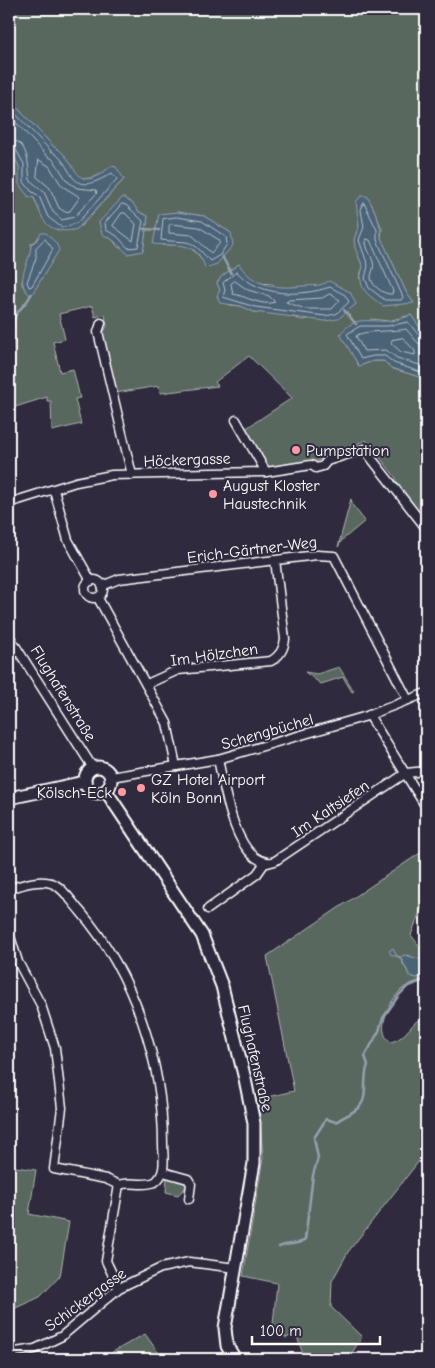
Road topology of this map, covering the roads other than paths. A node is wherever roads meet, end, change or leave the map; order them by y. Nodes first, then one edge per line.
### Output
1 (101, 323) dead end
2 (236, 420) dead end
3 (266, 472) junction
4 (132, 475) junction
5 (54, 490) junction
6 (9, 504) edge
7 (426, 528) edge
8 (275, 560) junction
9 (90, 581) junction
10 (102, 586) junction
11 (98, 598) junction
12 (9, 636) edge
13 (147, 684) junction
14 (426, 693) edge
15 (408, 700) junction
16 (370, 715) junction
17 (218, 759) junction
18 (176, 766) junction
19 (92, 768) junction
20 (426, 771) edge
21 (406, 773) junction
22 (111, 777) junction
23 (85, 782) junction
24 (106, 792) junction
25 (9, 798) edge
26 (426, 807) edge
27 (268, 862) junction
28 (9, 889) edge
29 (208, 909) dead end
30 (9, 933) edge
31 (163, 1172) junction
32 (119, 1185) junction
33 (189, 1199) dead end
34 (236, 1268) junction
35 (119, 1288) junction
36 (9, 1353) edge
37 (236, 1359) edge

1 - 4 street
2 - 3 street
3 - 4 street, Höckergasse
3 - 7 street, Höckergasse
4 - 5 street, Höckergasse
5 - 6 street, Höckergasse
5 - 9 street
8 - 10 street, Erich-Gärtner-Weg
8 - 13 street, Im Hölzchen
8 - 15 street, Erich-Gärtner-Weg
9 - 10 street
9 - 11 street
10 - 11 street
11 - 13 street
12 - 19 street, Flughafenstraße
13 - 18 street
14 - 15 street, Schengbüchel
15 - 16 street, Schengbüchel
16 - 17 street, Schengbüchel
16 - 21 street
17 - 18 street, Schengbüchel
17 - 27 street
18 - 22 street, Schengbüchel
19 - 22 main road
19 - 23 main road
20 - 21 street
21 - 26 street
21 - 27 street, Im Kaltsiefen
22 - 24 main road
23 - 24 main road
23 - 25 main road
24 - 34 main road, Flughafenstraße
27 - 29 street, Im Kaltsiefen
28 - 31 street
30 - 32 street
31 - 32 street
31 - 33 street
32 - 35 street
34 - 35 street, Schickergasse
34 - 37 main road, Flughafenstraße
35 - 36 street, Schickergasse

